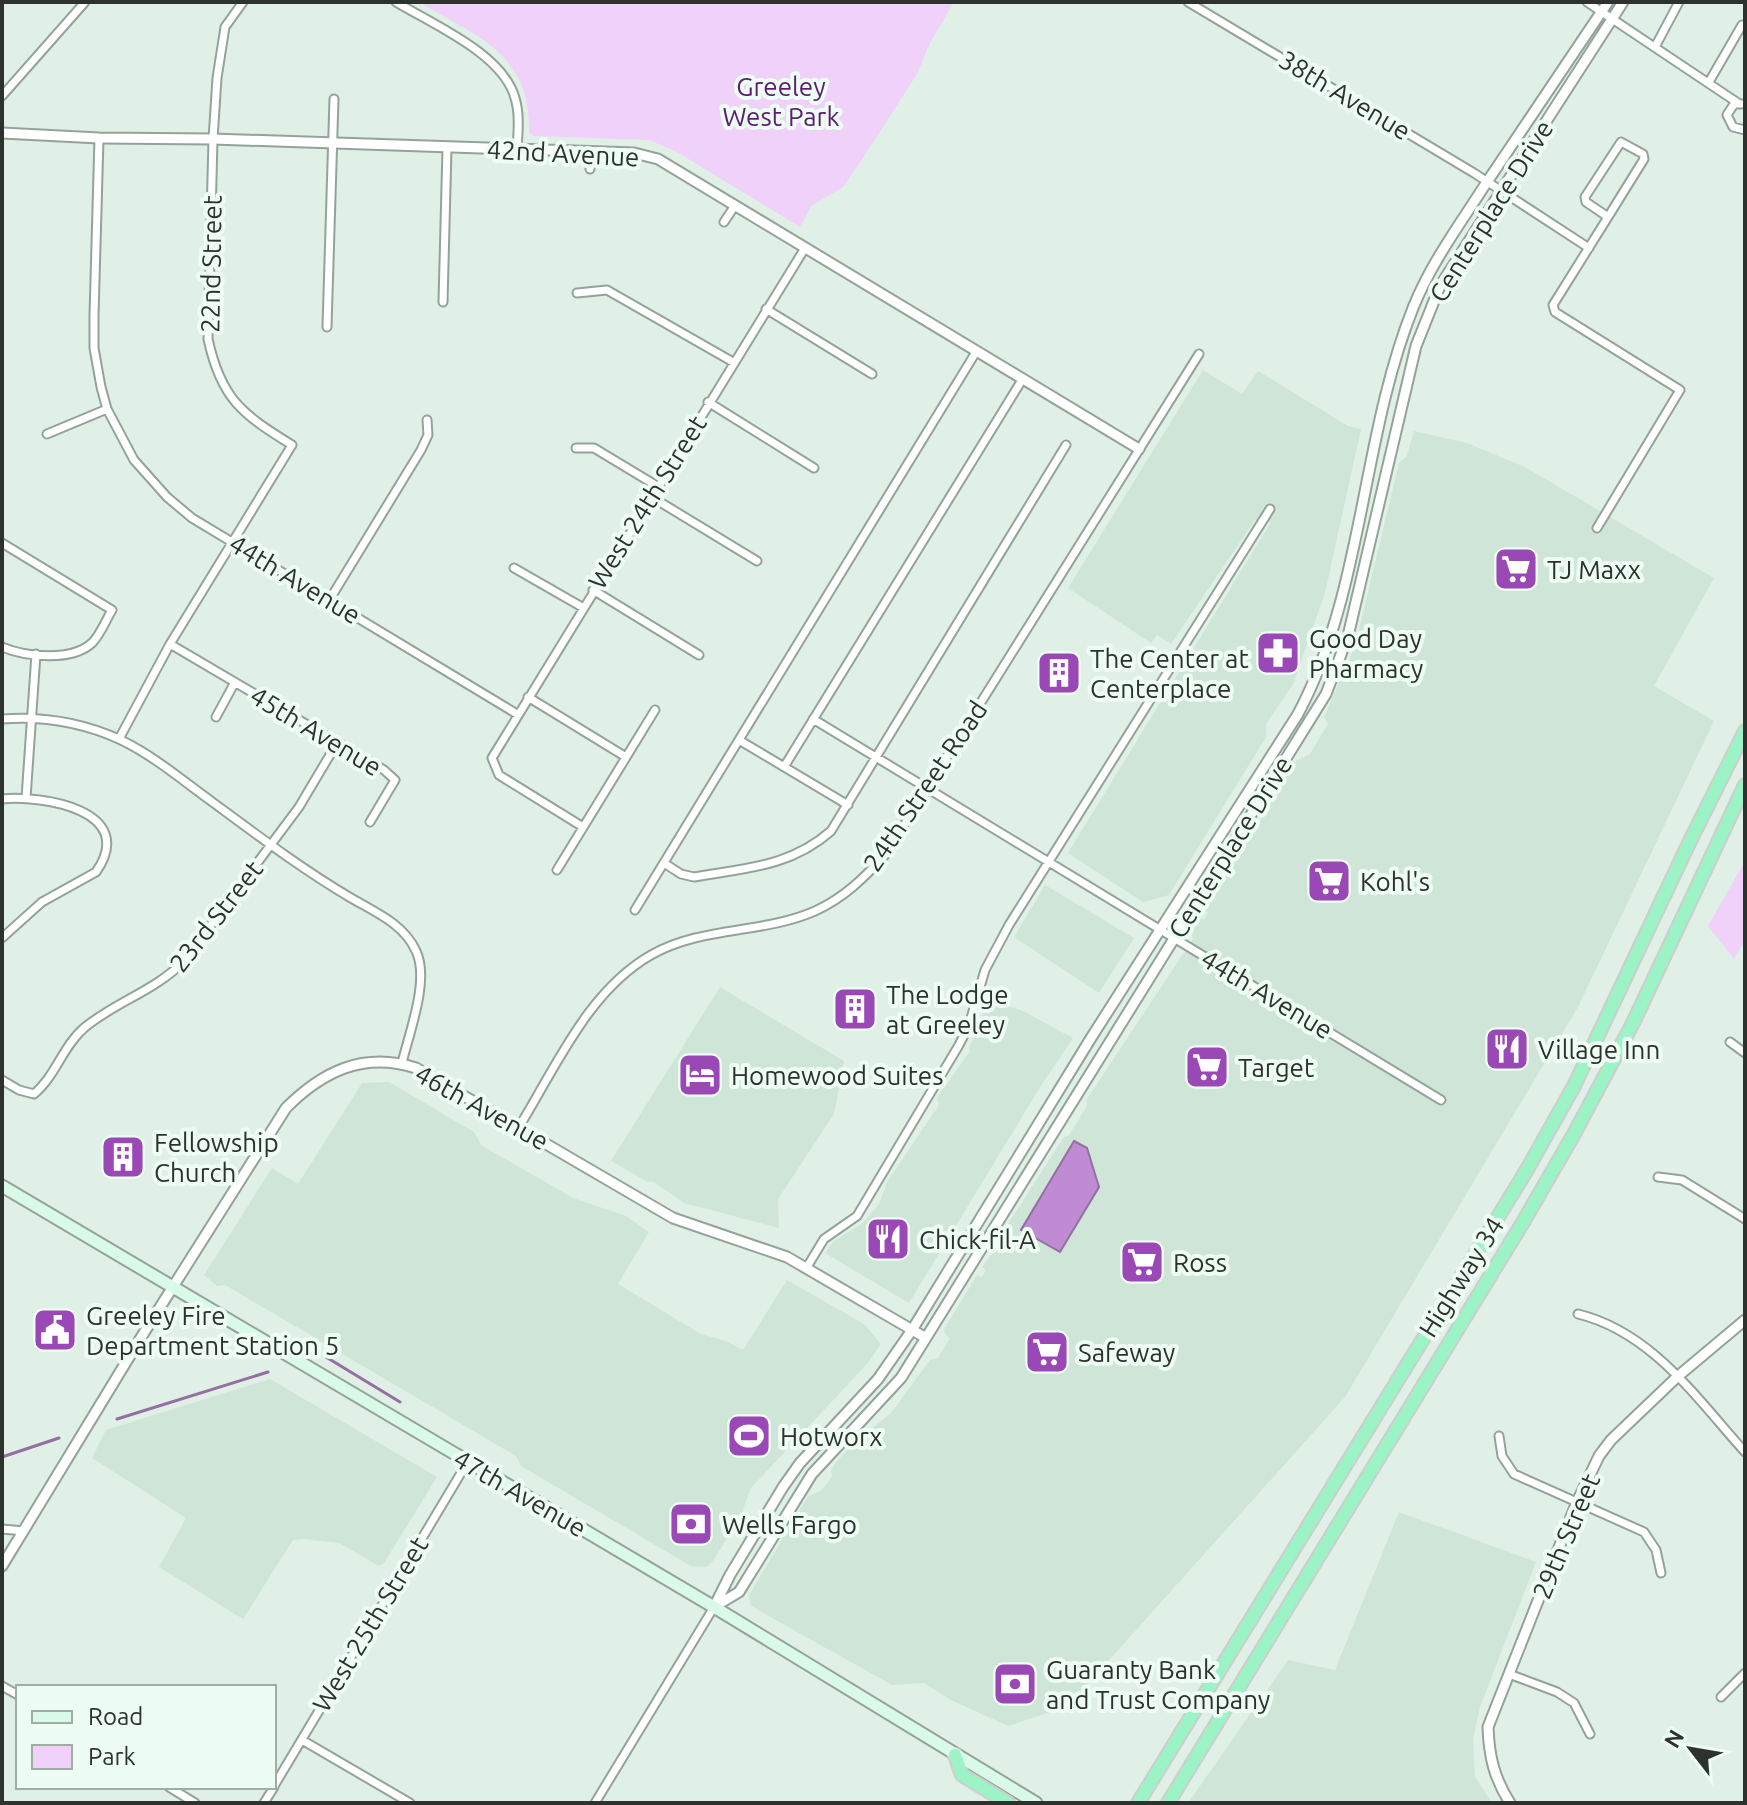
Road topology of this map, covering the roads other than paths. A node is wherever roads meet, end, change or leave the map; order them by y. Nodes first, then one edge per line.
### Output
1 (85, 2) edge
2 (243, 2) edge
3 (396, 2) edge
4 (1188, 2) edge
5 (1587, 2) edge
6 (1623, 2) edge
7 (1679, 2) edge
8 (1605, 6) edge
9 (1612, 18) junction
10 (1742, 25) dead end
11 (1655, 47) junction
12 (1709, 82) junction
13 (1715, 89) junction
14 (2, 96) edge
15 (334, 99) dead end
16 (1743, 103) edge
17 (1728, 111) junction
18 (1744, 129) edge
19 (2, 133) edge
20 (99, 138) junction
21 (213, 139) junction
22 (332, 143) junction
23 (447, 148) junction
24 (517, 149) junction
25 (590, 152) junction
26 (590, 169) dead end
27 (1488, 182) junction
28 (1501, 190) junction
29 (734, 207) junction
30 (1608, 217) junction
31 (724, 222) dead end
32 (805, 248) junction
33 (1589, 248) junction
34 (577, 293) dead end
35 (443, 302) dead end
36 (766, 309) junction
37 (327, 327) dead end
38 (976, 352) junction
39 (1199, 354) dead end
40 (733, 362) junction
41 (872, 374) dead end
42 (1022, 380) junction
43 (708, 402) junction
44 (107, 409) junction
45 (427, 420) dead end
46 (47, 434) dead end
47 (1066, 445) dead end
48 (576, 448) dead end
49 (1139, 449) junction
50 (814, 468) dead end
51 (657, 486) junction
52 (650, 496) junction
53 (1270, 509) dead end
54 (1597, 528) dead end
55 (232, 542) junction
56 (2, 543) edge
57 (757, 561) dead end
58 (514, 568) dead end
59 (593, 590) junction
60 (330, 599) junction
61 (582, 607) junction
62 (170, 644) junction
63 (2, 647) edge
64 (36, 654) junction
65 (699, 655) dead end
66 (235, 682) junction
67 (528, 697) junction
68 (655, 710) dead end
69 (517, 714) junction
70 (216, 717) dead end
71 (32, 718) junction
72 (2, 719) edge
73 (813, 719) junction
74 (1745, 731) edge
75 (119, 739) junction
76 (739, 740) junction
77 (337, 743) junction
78 (626, 757) junction
79 (877, 758) junction
80 (784, 767) junction
81 (1745, 785) edge
82 (928, 789) junction
83 (26, 798) junction
84 (2, 799) edge
85 (848, 805) junction
86 (370, 822) dead end
87 (583, 827) junction
88 (271, 846) junction
89 (1049, 862) junction
90 (664, 863) junction
91 (557, 870) dead end
92 (635, 910) dead end
93 (1657, 912) junction
94 (1679, 922) junction
95 (1161, 930) junction
96 (2, 938) edge
97 (1174, 938) junction
98 (1730, 1042) dead end
99 (1745, 1042) edge
100 (1742, 1052) edge
101 (402, 1063) junction
102 (2, 1080) edge
103 (1441, 1100) dead end
104 (519, 1127) junction
105 (1658, 1177) dead end
106 (2, 1186) edge
107 (1745, 1219) edge
108 (807, 1267) junction
109 (172, 1287) junction
110 (1578, 1314) dead end
111 (1745, 1320) edge
112 (912, 1330) junction
113 (926, 1338) junction
114 (1677, 1377) junction
115 (1499, 1436) dead end
116 (1745, 1452) edge
117 (467, 1463) junction
118 (1577, 1502) junction
119 (2, 1529) edge
120 (24, 1531) junction
121 (2, 1566) edge
122 (1661, 1573) dead end
123 (714, 1607) junction
124 (1745, 1673) edge
125 (1509, 1674) junction
126 (1721, 1697) dead end
127 (1590, 1734) dead end
128 (302, 1740) junction
129 (955, 1755) junction
130 (276, 1784) edge
131 (172, 1789) edge
132 (195, 1803) edge
133 (410, 1803) edge
134 (595, 1803) edge
135 (1008, 1803) edge
136 (1036, 1803) edge
137 (1138, 1803) edge
138 (1170, 1803) edge
139 (1510, 1803) edge

1 - 14 street
2 - 21 street, 22nd Street
3 - 24 street
4 - 27 street, 38th Avenue
5 - 8 street
6 - 9 street, Centerplace Drive
7 - 11 street
8 - 9 street
8 - 27 street, Centerplace Drive
9 - 11 street
9 - 28 street, Centerplace Drive
10 - 12 street
11 - 12 street
12 - 13 street
13 - 16 street
13 - 17 street
15 - 22 street
16 - 17 street
17 - 18 street
19 - 20 street, 42nd Avenue
20 - 21 street, 42nd Avenue
20 - 44 street, 44th Avenue
21 - 22 street, 42nd Avenue
21 - 55 street, 22nd Street
22 - 23 street, 42nd Avenue
22 - 37 street
23 - 24 street, 42nd Avenue
23 - 35 street
24 - 25 street, 42nd Avenue
25 - 26 street
25 - 29 street, 42nd Avenue
27 - 28 street, 38th Avenue
27 - 95 street, Centerplace Drive
28 - 33 street, 38th Avenue
28 - 97 street, Centerplace Drive
29 - 31 street
29 - 32 street, 42nd Avenue
30 - 30 street
30 - 33 street
32 - 36 street, West 24th Street
32 - 38 street, 42nd Avenue
33 - 54 street
34 - 40 street
36 - 40 street, West 24th Street
36 - 41 street
38 - 42 street, 42nd Avenue
38 - 76 street
39 - 49 street, 24th Street Road
40 - 43 street, West 24th Street
42 - 49 street, 42nd Avenue
42 - 73 street
43 - 50 street
43 - 51 street, West 24th Street
44 - 46 street
44 - 55 street, 44th Avenue
45 - 60 street
47 - 79 street
48 - 51 street
49 - 82 street, 24th Street Road
51 - 52 street, West 24th Street
52 - 57 street
52 - 59 street, West 24th Street
53 - 89 street
55 - 60 street, 44th Avenue
55 - 62 street, 22nd Street
56 - 64 street
58 - 61 street
59 - 61 street, West 24th Street
59 - 65 street
60 - 69 street, 44th Avenue
61 - 67 street, West 24th Street
62 - 66 street, 45th Avenue
62 - 75 street, 22nd Street
63 - 64 street
64 - 71 street
66 - 70 street, 45th Avenue
66 - 77 street, 45th Avenue
67 - 69 street, West 24th Street
67 - 78 street
68 - 78 street
69 - 87 street, West 24th Street
71 - 72 street, 46th Avenue
71 - 75 street, 46th Avenue
71 - 83 street
73 - 79 street, 44th Avenue
73 - 80 street
74 - 93 highway, Highway 34
75 - 88 street, 46th Avenue
76 - 80 street
76 - 90 street
77 - 86 street, 45th Avenue
77 - 88 street, 23rd Street
78 - 87 street
79 - 82 street, 44th Avenue
79 - 85 street
80 - 85 street
81 - 94 highway, Highway 34
82 - 89 street, 44th Avenue
82 - 104 street, 24th Street Road
83 - 84 street
83 - 96 street
85 - 90 street
87 - 91 street
88 - 101 street, 46th Avenue
88 - 102 street, 23rd Street
89 - 95 street, 44th Avenue
89 - 108 street
90 - 92 street
93 - 94 highway
93 - 137 highway, Highway 34
94 - 138 highway, Highway 34
95 - 97 street, 44th Avenue
95 - 112 street, Centerplace Drive
97 - 103 street, 44th Avenue
97 - 113 street, Centerplace Drive
98 - 100 street
99 - 100 street
101 - 104 street, 46th Avenue
101 - 109 street
104 - 108 street, 46th Avenue
105 - 107 street
106 - 109 main road, 47th Avenue
108 - 112 street, 46th Avenue
109 - 117 main road, 47th Avenue
109 - 120 street
110 - 114 street
111 - 114 street, 29th Street
112 - 113 street, 46th Avenue
112 - 123 street, Centerplace Drive
113 - 123 street, Centerplace Drive
114 - 116 street
114 - 118 street, 29th Street
115 - 118 street
117 - 123 main road, 47th Avenue
117 - 128 street, West 25th Street
118 - 122 street
118 - 125 street, 29th Street
119 - 120 street
120 - 121 street
123 - 129 main road, 47th Avenue
123 - 134 street, Centerplace Drive
124 - 126 street
125 - 127 street
125 - 139 street, 29th Street
128 - 130 street, West 25th Street
128 - 133 street
129 - 135 highway
129 - 136 main road, 47th Avenue
131 - 132 street

